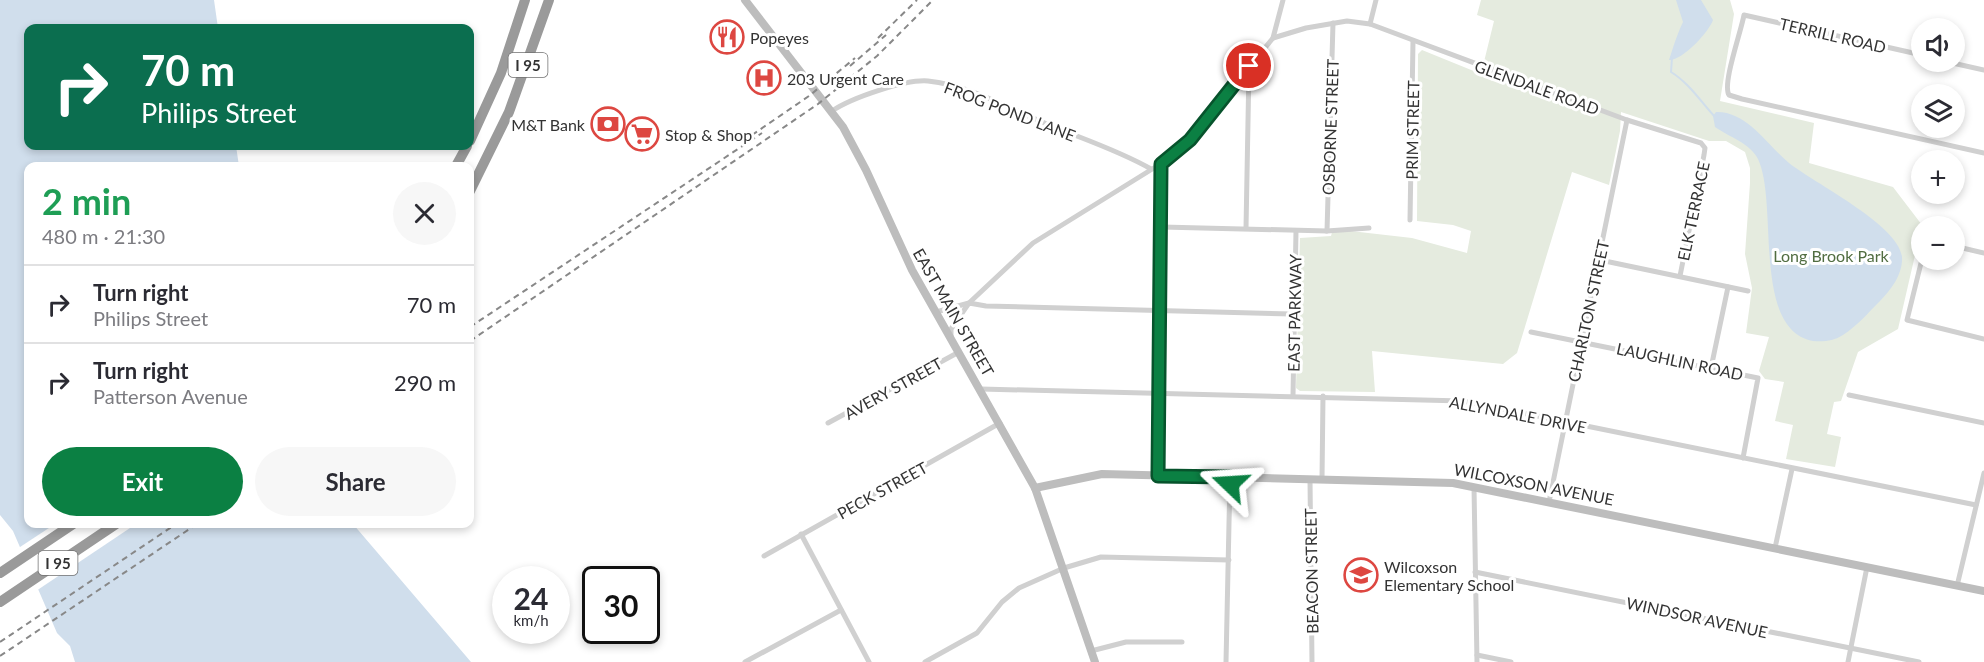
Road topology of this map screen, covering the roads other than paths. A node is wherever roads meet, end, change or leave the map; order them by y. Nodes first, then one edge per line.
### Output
1 (525, 0) edge
2 (549, 0) edge
3 (745, 0) edge
4 (1283, 0) edge
5 (1376, 0) edge
6 (1333, 23) junction
7 (1370, 24) junction
8 (1273, 38) junction
9 (1413, 41) junction
10 (1911, 53) edge
11 (1249, 66) junction
12 (1965, 66) edge
13 (1984, 70) edge
14 (832, 111) junction
15 (1627, 120) junction
16 (474, 133) edge
17 (1704, 146) joint
18 (1984, 153) edge
19 (1161, 164) junction
20 (1151, 170) junction
21 (474, 182) edge
22 (1410, 220) dead end
23 (1162, 227) junction
24 (1246, 228) junction
25 (1369, 228) dead end
26 (1296, 231) junction
27 (1327, 231) junction
28 (1965, 249) edge
29 (1984, 253) edge
30 (1600, 260) junction
31 (1919, 270) edge
32 (1680, 276) junction
33 (1728, 287) junction
34 (1749, 291) dead end
35 (969, 303) junction
36 (1160, 311) junction
37 (936, 312) junction
38 (1292, 314) junction
39 (1531, 332) dead end
40 (951, 337) junction
41 (1984, 339) edge
42 (1582, 341) junction
43 (959, 352) junction
44 (1711, 368) junction
45 (981, 389) junction
46 (1159, 393) junction
47 (1849, 395) dead end
48 (1293, 396) junction
49 (1323, 396) junction
50 (1565, 422) junction
51 (828, 423) dead end
52 (1000, 423) junction
53 (1984, 423) edge
54 (1743, 458) junction
55 (1792, 469) junction
56 (1984, 473) edge
57 (1158, 476) junction
58 (1230, 477) junction
59 (1310, 479) junction
60 (1322, 479) junction
61 (1474, 487) junction
62 (1035, 488) junction
63 (1549, 502) junction
64 (1976, 506) junction
65 (67, 528) edge
66 (110, 528) edge
67 (801, 534) junction
68 (1775, 548) junction
69 (764, 556) dead end
70 (1229, 560) junction
71 (1867, 567) junction
72 (1065, 568) junction
73 (1475, 572) junction
74 (0, 573) edge
75 (1958, 586) junction
76 (1984, 591) edge
77 (0, 602) edge
78 (841, 610) junction
79 (1182, 642) dead end
80 (1851, 648) junction
81 (1091, 651) junction
82 (1477, 655) junction
83 (745, 662) edge
84 (869, 662) edge
85 (925, 662) edge
86 (1095, 662) edge
87 (1226, 662) edge
88 (1312, 662) edge
89 (1477, 662) edge
90 (1511, 662) edge
91 (1848, 662) edge
92 (1919, 662) edge

1 - 16 highway, I 95
2 - 21 highway, I 95
3 - 14 street, EAST MAIN STREET
4 - 8 street
5 - 7 street
6 - 7 street, GLENDALE ROAD
6 - 8 street, GLENDALE ROAD
6 - 27 street, OSBORNE STREET
7 - 9 street, GLENDALE ROAD
8 - 11 street
9 - 15 street, GLENDALE ROAD
9 - 22 street, PRIM STREET
10 - 18 street, TERRILL ROAD
11 - 19 street
11 - 24 street
12 - 13 street
14 - 20 street, FROG POND LANE
14 - 37 street, EAST MAIN STREET
15 - 17 street, GLENDALE ROAD
15 - 30 street, CHARLTON STREET
17 - 32 street, ELK TERRACE
19 - 20 street
19 - 23 street
20 - 35 street
23 - 24 street
23 - 36 street
24 - 26 street
25 - 27 street
26 - 27 street
26 - 38 street, EAST PARKWAY
28 - 29 street
30 - 32 street
30 - 42 street, CHARLTON STREET
31 - 41 street
32 - 33 street
33 - 34 street
33 - 44 street
35 - 36 street
35 - 37 street
35 - 40 street
36 - 38 street
36 - 46 street
37 - 40 street, EAST MAIN STREET
38 - 48 street, EAST PARKWAY
39 - 42 street, LAUGHLIN ROAD
40 - 43 street, EAST MAIN STREET
42 - 44 street, LAUGHLIN ROAD
42 - 50 street, CHARLTON STREET
43 - 45 street, EAST MAIN STREET
43 - 51 street, AVERY STREET
44 - 54 street, LAUGHLIN ROAD
45 - 46 street, ALLYNDALE DRIVE
45 - 52 street, EAST MAIN STREET
46 - 48 street, ALLYNDALE DRIVE
46 - 57 street
47 - 53 street
48 - 49 street, ALLYNDALE DRIVE
49 - 50 street, ALLYNDALE DRIVE
49 - 60 street
50 - 54 street, ALLYNDALE DRIVE
50 - 63 street, CHARLTON STREET
52 - 62 street, EAST MAIN STREET
52 - 67 street, PECK STREET
54 - 55 street, ALLYNDALE DRIVE
55 - 64 street, ALLYNDALE DRIVE
55 - 68 street
56 - 64 street
57 - 58 street, WILCOXSON AVENUE
57 - 62 street, WILCOXSON AVENUE
58 - 59 street, WILCOXSON AVENUE
58 - 70 street
59 - 60 street, WILCOXSON AVENUE
59 - 88 street, BEACON STREET
60 - 61 street, WILCOXSON AVENUE
61 - 63 street, WILCOXSON AVENUE
61 - 73 street
62 - 72 street, EAST MAIN STREET
63 - 68 street, WILCOXSON AVENUE
64 - 75 street
65 - 74 highway, I 95
66 - 77 highway, I 95
67 - 69 street, PECK STREET
67 - 78 street
68 - 71 street, WILCOXSON AVENUE
70 - 72 street
70 - 87 street
71 - 75 street, WILCOXSON AVENUE
71 - 80 street
72 - 81 street, EAST MAIN STREET
72 - 85 street
73 - 80 street, WINDSOR AVENUE
73 - 82 street
75 - 76 street, WILCOXSON AVENUE
78 - 83 street
78 - 84 street
79 - 81 street
80 - 91 street
80 - 92 street, WINDSOR AVENUE
81 - 86 street, EAST MAIN STREET
82 - 89 street
82 - 90 street

